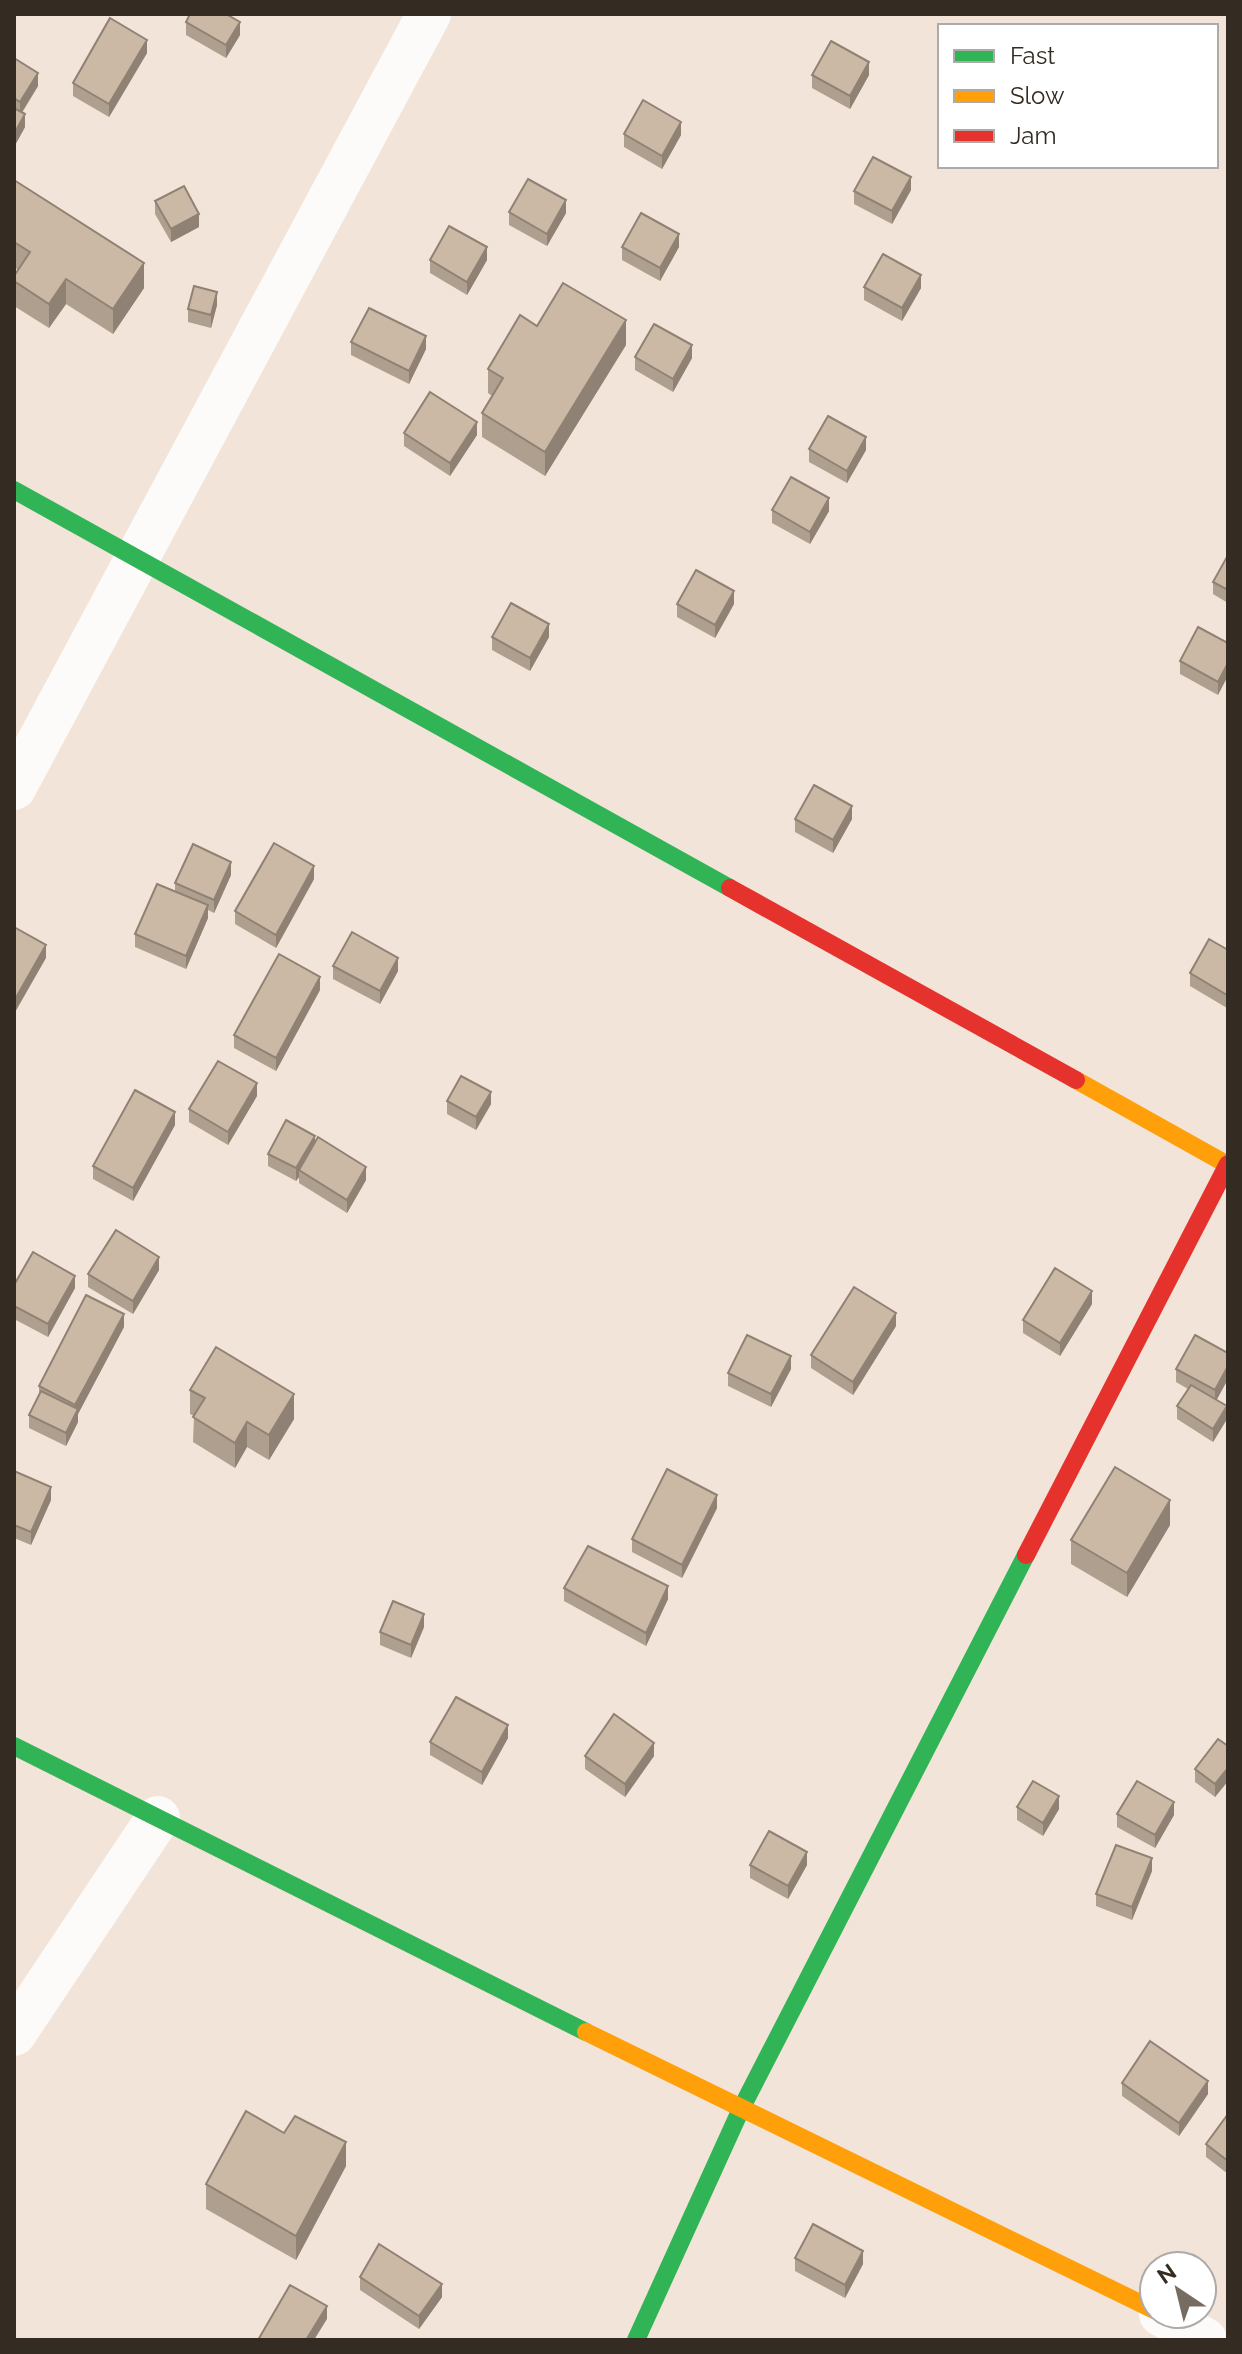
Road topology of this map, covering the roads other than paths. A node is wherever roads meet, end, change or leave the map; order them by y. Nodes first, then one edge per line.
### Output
1 (429, 14) edge
2 (14, 490) edge
3 (138, 558) junction
4 (14, 788) edge
5 (1228, 1165) edge
6 (14, 1746) edge
7 (158, 1818) junction
8 (14, 2034) edge
9 (741, 2109) junction
10 (1138, 2302) edge
11 (636, 2340) edge

1 - 3 street
2 - 3 street
3 - 4 street
3 - 5 street
5 - 9 street
6 - 7 street
7 - 8 street
7 - 9 street
9 - 10 street
9 - 11 street

